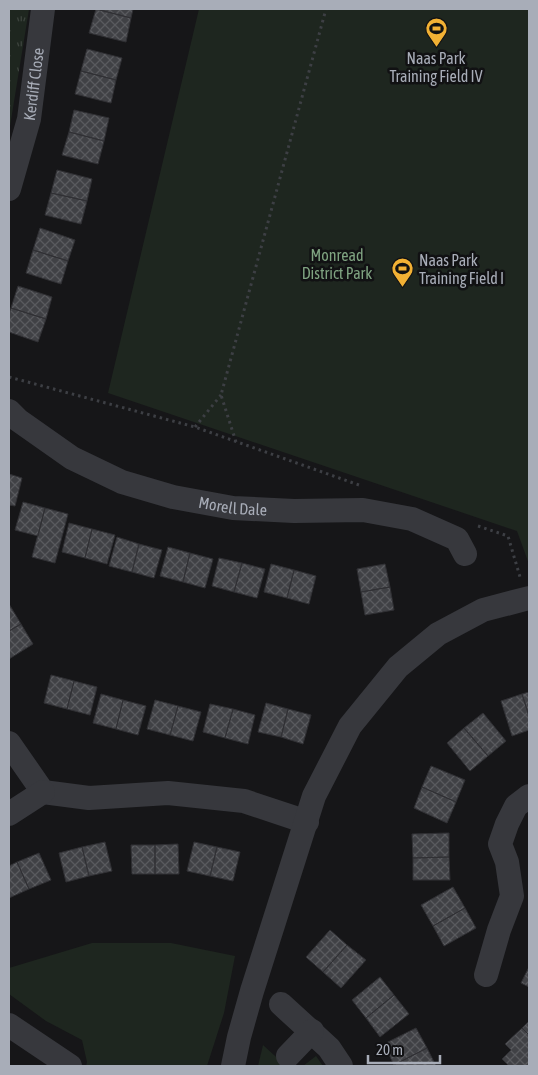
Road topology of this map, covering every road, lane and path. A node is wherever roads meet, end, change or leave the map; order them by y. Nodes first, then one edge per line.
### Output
1 (43, 9) edge
2 (326, 9) edge
3 (9, 185) edge
4 (9, 377) edge
5 (221, 395) junction
6 (9, 411) edge
7 (196, 427) junction
8 (236, 442) junction
9 (367, 488) dead end
10 (470, 523) dead end
11 (465, 554) dead end
12 (525, 589) edge
13 (9, 743) edge
14 (43, 792) junction
15 (529, 796) edge
16 (9, 814) edge
17 (307, 822) junction
18 (486, 975) dead end
19 (281, 1004) dead end
20 (9, 1025) edge
21 (312, 1031) junction
22 (288, 1056) dead end
23 (70, 1066) edge
24 (233, 1066) edge
25 (341, 1066) edge

1 - 3 street, Kerdiff Close
2 - 5 path
4 - 7 path
5 - 7 path
5 - 8 path
6 - 11 street, Morell Dale
7 - 8 path
8 - 9 path
10 - 12 path
12 - 17 street
13 - 14 street
14 - 16 street
14 - 17 street
15 - 18 street
17 - 24 street
19 - 21 street
20 - 23 street
21 - 22 street
21 - 25 street

